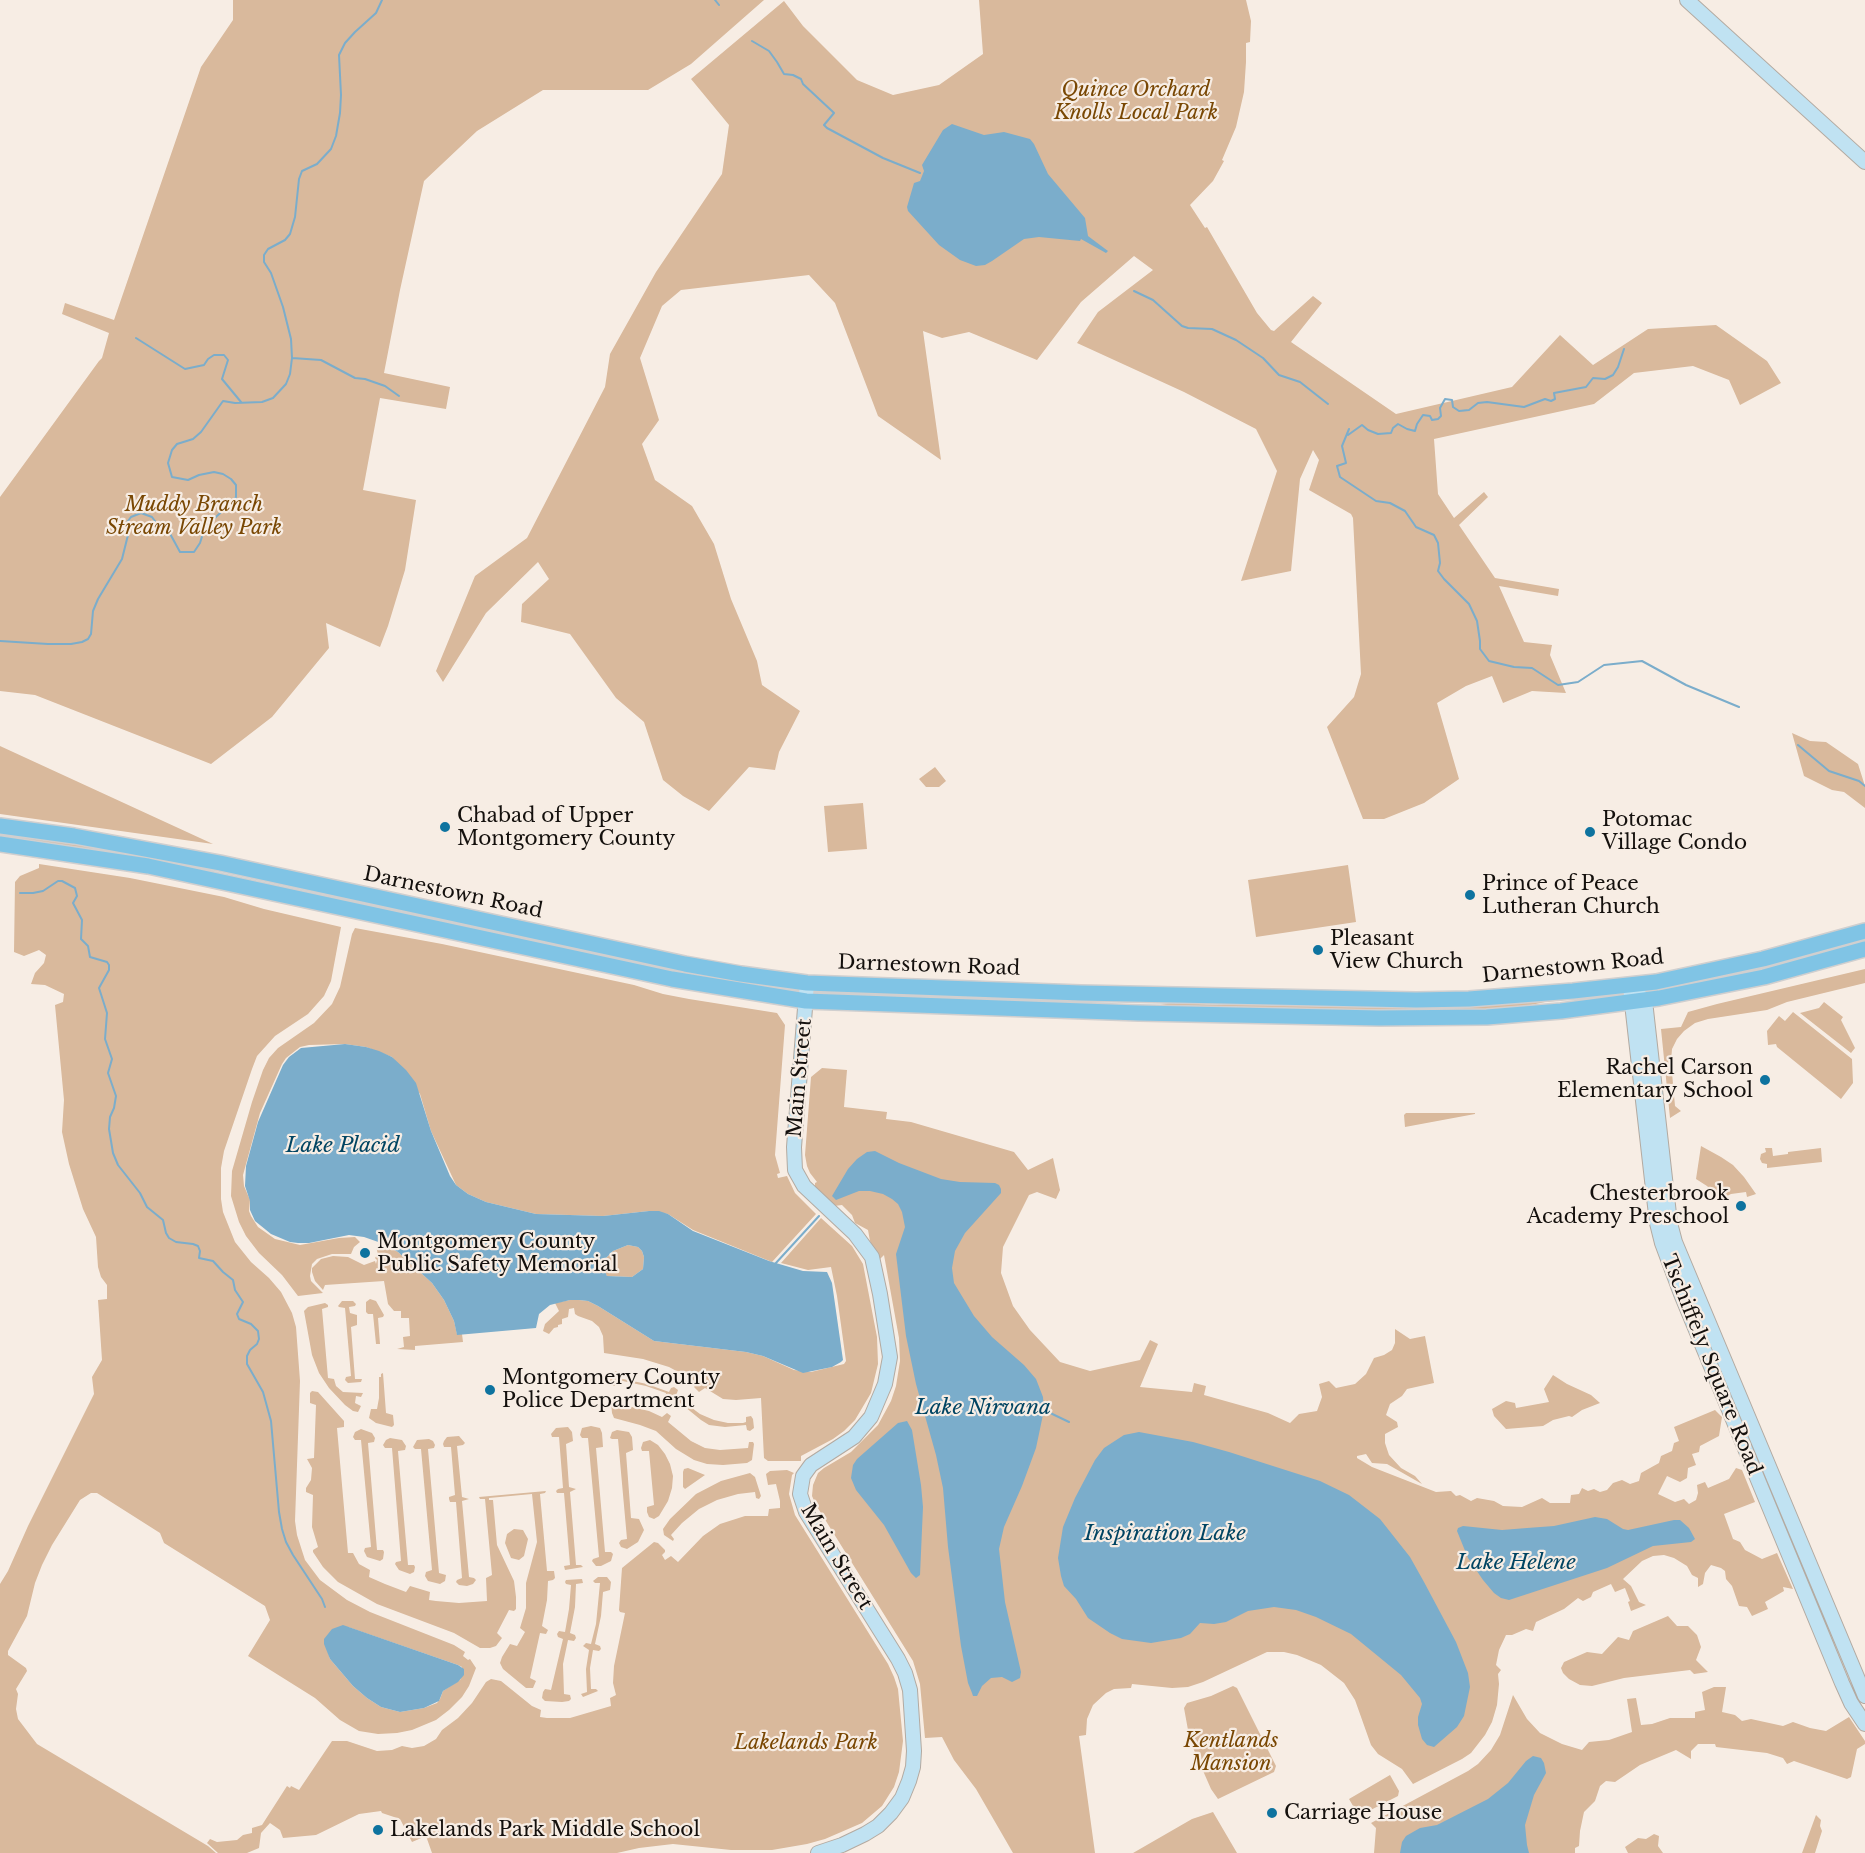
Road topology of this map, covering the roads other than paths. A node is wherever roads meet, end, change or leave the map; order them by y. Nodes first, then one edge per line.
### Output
1 (1687, 0) edge
2 (1865, 162) edge
3 (0, 826) edge
4 (0, 844) edge
5 (1865, 932) edge
6 (1865, 949) edge
7 (807, 983) junction
8 (1630, 986) junction
9 (806, 1001) junction
10 (1638, 1002) junction
11 (1865, 1696) edge
12 (1865, 1724) edge
13 (818, 1853) edge

1 - 2 street
3 - 7 main road, Darnestown Road
4 - 9 main road, Darnestown Road
5 - 8 main road, Darnestown Road
6 - 10 main road, Darnestown Road
7 - 8 main road, Darnestown Road
7 - 9 street, Main Street
8 - 10 street, Tschiffely Square Road
9 - 10 main road, Darnestown Road
9 - 13 street, Main Street
10 - 11 street, Tschiffely Square Road
10 - 12 street, Tschiffely Square Road

